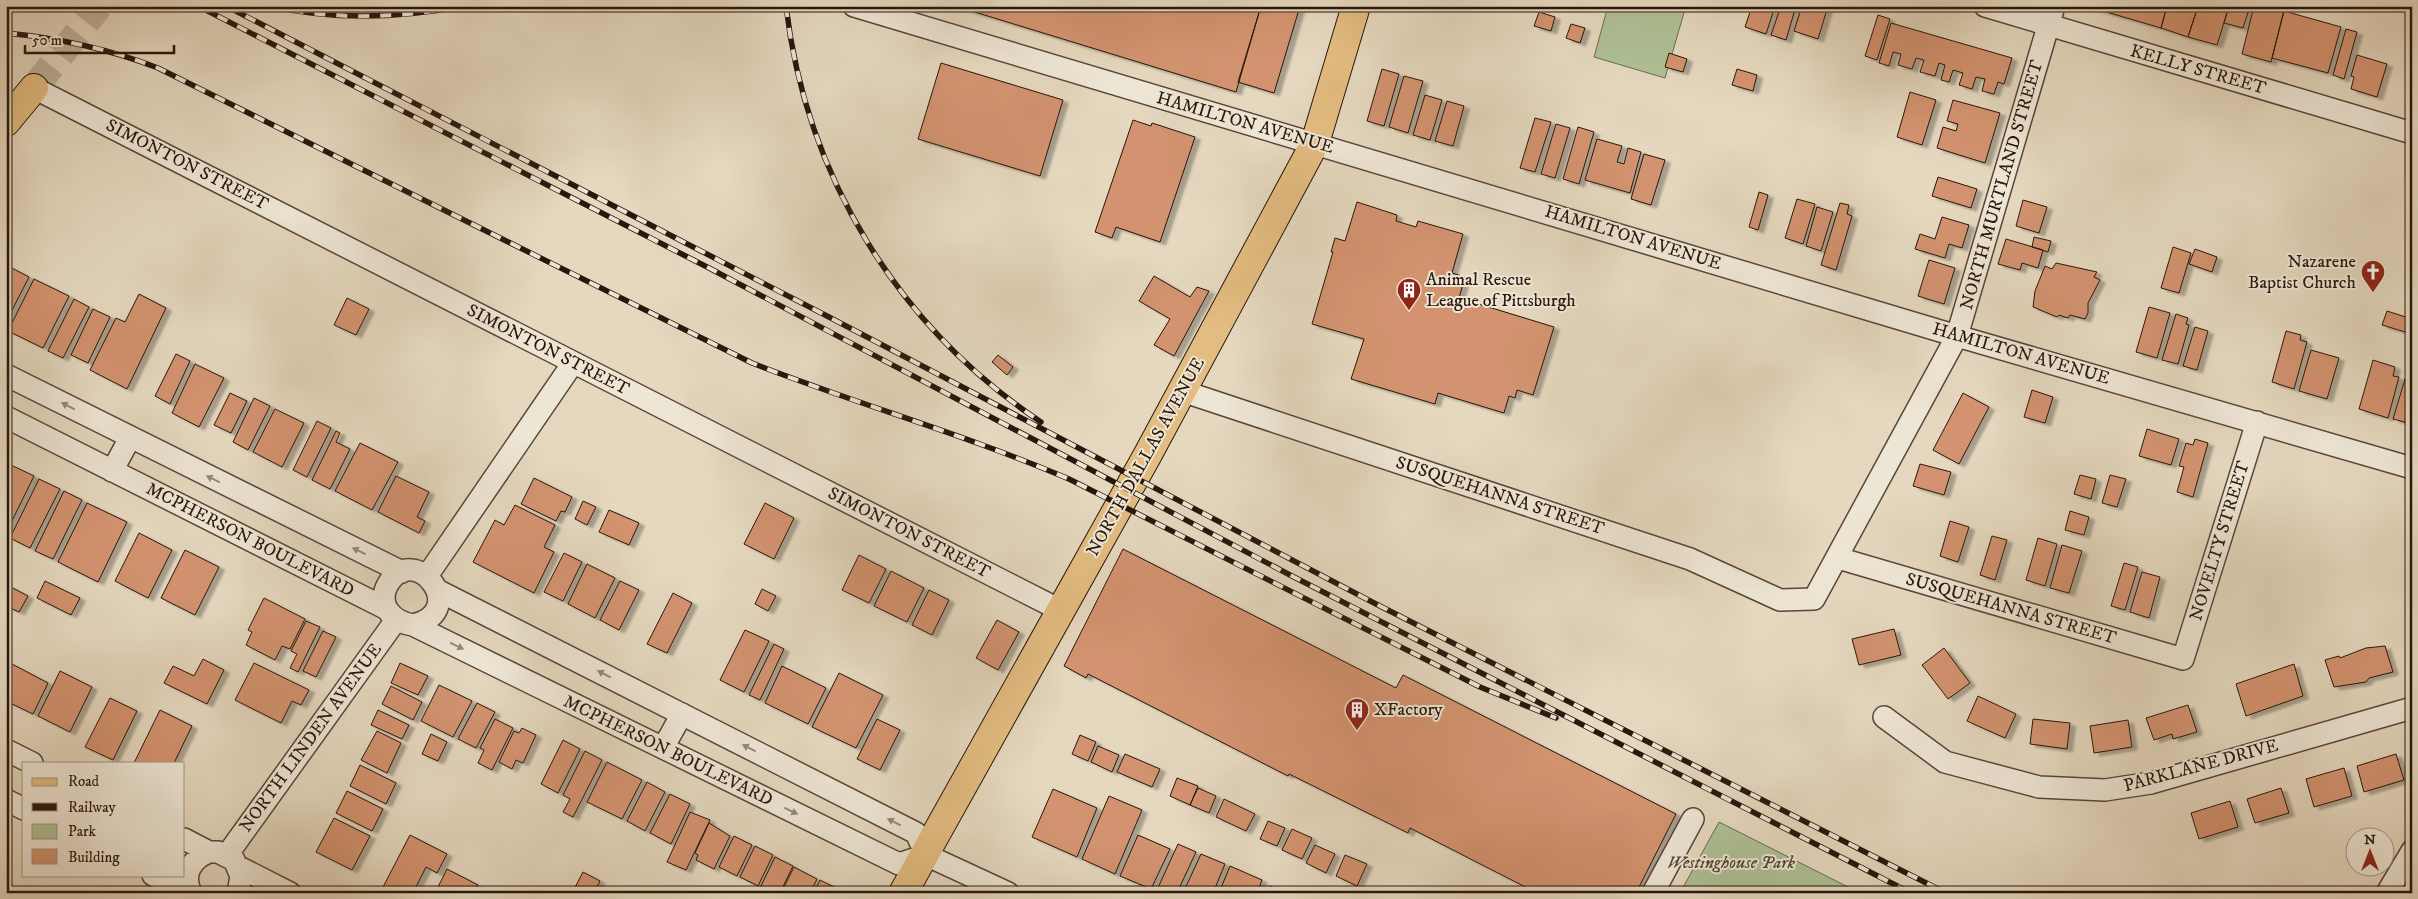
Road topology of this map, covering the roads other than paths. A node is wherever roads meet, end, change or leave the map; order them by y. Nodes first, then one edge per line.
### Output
1 (854, 6) edge
2 (1356, 6) edge
3 (1985, 6) edge
4 (2051, 16) edge
5 (34, 88) joint
6 (6, 122) edge
7 (2412, 133) edge
8 (1315, 143) junction
9 (1958, 336) junction
10 (573, 363) junction
11 (6, 375) edge
12 (1182, 391) junction
13 (6, 417) edge
14 (2257, 422) junction
15 (130, 438) junction
16 (2412, 468) edge
17 (112, 471) junction
18 (1838, 558) junction
19 (402, 572) junction
20 (432, 583) junction
21 (1814, 599) joint
22 (1062, 611) junction
23 (399, 618) junction
24 (2183, 659) joint
25 (2412, 708) edge
26 (682, 714) junction
27 (1884, 717) dead end
28 (663, 748) junction
29 (6, 750) edge
30 (30, 762) edge
31 (6, 800) edge
32 (22, 808) edge
33 (1693, 819) dead end
34 (185, 841) edge
35 (2412, 851) edge
36 (926, 855) junction
37 (231, 869) edge
38 (155, 876) edge
39 (189, 891) edge
40 (290, 893) edge
41 (903, 893) edge
42 (1008, 893) edge
43 (1653, 893) edge
44 (2387, 893) edge

1 - 8 street, HAMILTON AVENUE
2 - 8 main road, NORTH DALLAS AVENUE
3 - 4 street, KELLY STREET
4 - 7 street, KELLY STREET
4 - 9 street, NORTH MURTLAND STREET
5 - 6 main road
5 - 10 street, SIMONTON STREET
8 - 9 street, HAMILTON AVENUE
8 - 12 main road, NORTH DALLAS AVENUE
9 - 14 street, HAMILTON AVENUE
9 - 18 street, NORTH MURTLAND STREET
10 - 20 street
10 - 22 street, SIMONTON STREET
15 -> 11 street, MCPHERSON BOULEVARD
12 - 21 street, SUSQUEHANNA STREET
12 - 22 main road, NORTH DALLAS AVENUE
13 - 17 street, MCPHERSON BOULEVARD
14 - 16 street, HAMILTON AVENUE
14 - 24 street, NOVELTY STREET
15 - 17 street
19 -> 15 street, MCPHERSON BOULEVARD
17 - 23 street, MCPHERSON BOULEVARD
18 - 21 street, NORTH MURTLAND STREET
18 - 24 street, SUSQUEHANNA STREET
19 - 20 street
19 - 23 street
20 - 23 street
26 -> 20 street
22 - 36 main road, NORTH DALLAS AVENUE
23 -> 28 street, MCPHERSON BOULEVARD
23 - 37 street, NORTH LINDEN AVENUE
25 - 27 street, PARKLANE DRIVE
26 - 28 street
36 -> 26 street
28 -> 36 street, MCPHERSON BOULEVARD
29 - 30 street
31 - 32 street
33 - 43 street
34 - 37 street
35 - 44 street
36 - 41 main road, NORTH DALLAS AVENUE
36 - 42 street
37 - 39 street, NORTH LINDEN AVENUE
37 - 40 street
38 - 39 street

